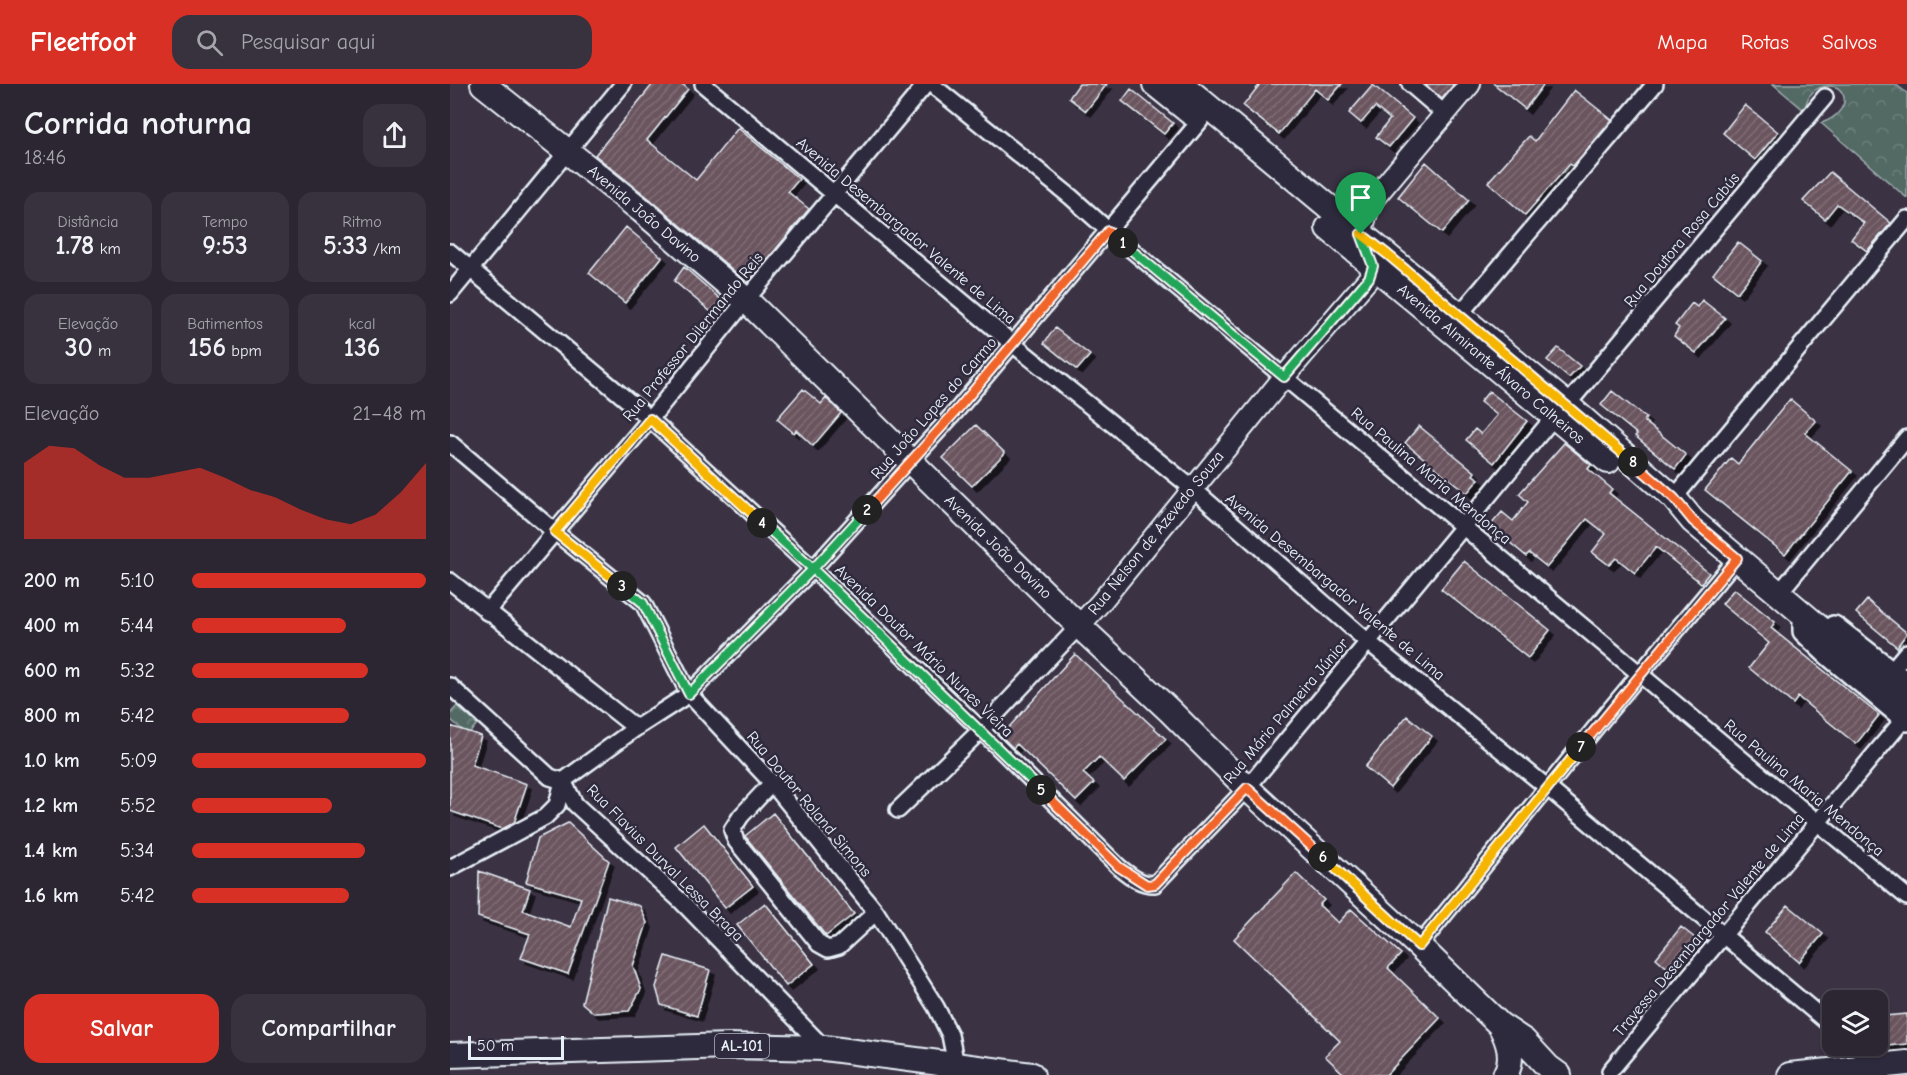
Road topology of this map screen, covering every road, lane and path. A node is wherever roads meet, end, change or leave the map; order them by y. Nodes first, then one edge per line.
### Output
1 (483, 84) edge
2 (623, 84) edge
3 (703, 84) edge
4 (926, 84) edge
5 (931, 84) edge
6 (1155, 84) edge
7 (1181, 84) edge
8 (1410, 84) edge
9 (1470, 84) edge
10 (1655, 84) edge
11 (1825, 97) dead end
12 (1445, 114) junction
13 (1200, 121) junction
14 (568, 151) junction
15 (835, 193) junction
16 (1907, 219) edge
17 (1108, 231) junction
18 (1361, 234) junction
19 (450, 252) edge
20 (1373, 266) junction
21 (471, 269) junction
22 (450, 294) edge
23 (746, 300) junction
24 (1459, 315) junction
25 (1013, 344) junction
26 (1284, 377) junction
27 (1560, 412) junction
28 (650, 419) junction
29 (1907, 438) edge
30 (450, 443) edge
31 (911, 462) junction
32 (1192, 488) junction
33 (1674, 498) junction
34 (1693, 521) junction
35 (1463, 526) junction
36 (555, 532) junction
37 (1737, 558) junction
38 (813, 569) junction
39 (450, 581) edge
40 (1782, 596) junction
41 (488, 612) junction
42 (1804, 614) junction
43 (1079, 626) junction
44 (1367, 641) junction
45 (1907, 652) edge
46 (1640, 675) junction
47 (1899, 677) edge
48 (450, 686) edge
49 (689, 694) junction
50 (1906, 714) edge
51 (636, 728) junction
52 (981, 730) junction
53 (563, 781) junction
54 (772, 783) junction
55 (1247, 788) junction
56 (1548, 788) junction
57 (898, 810) dead end
58 (1817, 824) junction
59 (450, 868) edge
60 (1155, 884) joint
61 (1907, 897) edge
62 (876, 912) junction
63 (1725, 935) junction
64 (1419, 946) junction
65 (1822, 1018) edge
66 (1500, 1024) junction
67 (824, 1048) junction
68 (450, 1055) edge
69 (1861, 1056) edge
70 (1907, 1063) edge
71 (956, 1065) junction
72 (1610, 1071) dead end
73 (1032, 1075) edge
74 (1505, 1075) edge
75 (1559, 1075) edge
76 (1790, 1075) edge

1 - 14 main road, Avenida João Davino
2 - 14 street
3 - 15 street, Avenida Desembargador Valente de Lima
4 - 15 street, Rua Professor Dilermando Reis
5 - 17 street, Rua Paulina Maria Mendonça
6 - 13 main road, Avenida Almirante Álvaro Calheiros
7 - 18 main road, Avenida Almirante Álvaro Calheiros
8 - 12 street
9 - 12 street
10 - 24 street
11 - 27 street, Rua Doutora Rosa Cabús
12 - 18 street
13 - 17 street, Rua João Lopes do Carmo
13 - 20 main road, Avenida Almirante Álvaro Calheiros
14 - 21 street
14 - 23 main road, Avenida João Davino
15 - 23 street, Rua Professor Dilermando Reis
15 - 25 street, Avenida Desembargador Valente de Lima
16 - 33 street
17 - 25 street, Rua João Lopes do Carmo
17 - 26 street, Rua Paulina Maria Mendonça
18 - 20 street
18 - 24 main road, Avenida Almirante Álvaro Calheiros
19 - 21 street, Avenida Doutor Mário Nunes Vieira
20 - 26 street, Rua Nelson de Azevedo Souza
20 - 27 main road, Avenida Almirante Álvaro Calheiros
21 - 22 street
21 - 28 street, Avenida Doutor Mário Nunes Vieira
23 - 28 street, Rua Professor Dilermando Reis
23 - 31 main road, Avenida João Davino
24 - 27 main road, Avenida Almirante Álvaro Calheiros
25 - 31 street, Rua João Lopes do Carmo
25 - 32 street, Avenida Desembargador Valente de Lima
26 - 32 street, Rua Nelson de Azevedo Souza
26 - 35 street, Rua Paulina Maria Mendonça
27 - 33 main road, Avenida Almirante Álvaro Calheiros
27 - 34 main road, Avenida Almirante Álvaro Calheiros
27 - 35 street, Rua Mário Palmeira Júnior
28 - 36 street, Rua Professor Dilermando Reis
28 - 38 street, Avenida Doutor Mário Nunes Vieira
29 - 40 street
30 - 36 street, Rua Doutor Roland Simons
31 - 38 street, Rua João Lopes do Carmo
31 - 43 main road, Avenida João Davino
32 - 43 street, Rua Nelson de Azevedo Souza
32 - 44 street, Avenida Desembargador Valente de Lima
33 - 34 main road, Avenida Almirante Álvaro Calheiros
34 - 37 main road, Avenida Almirante Álvaro Calheiros
35 - 44 street, Rua Mário Palmeira Júnior
35 - 46 street, Rua Paulina Maria Mendonça
36 - 41 street, Rua Professor Dilermando Reis
36 - 49 street, Rua Doutor Roland Simons
37 - 40 main road, Avenida Almirante Álvaro Calheiros
37 - 46 street
38 - 49 street, Rua João Lopes do Carmo
38 - 52 street, Avenida Doutor Mário Nunes Vieira
39 - 41 street
40 - 42 main road, Avenida Almirante Álvaro Calheiros
40 - 47 main road
41 - 51 street
42 - 50 main road
42 - 50 main road, Avenida Almirante Álvaro Calheiros
43 - 52 street, Rua Nelson de Azevedo Souza
43 - 55 main road, Avenida João Davino
44 - 55 street, Rua Mário Palmeira Júnior
44 - 56 street, Avenida Desembargador Valente de Lima
45 - 47 street
46 - 56 street
46 - 58 street, Rua Paulina Maria Mendonça
48 - 53 street, Rua Flavius Durval Lessa Braga
49 - 51 street, Rua João Lopes do Carmo
49 - 54 street, Rua Doutor Roland Simons
50 - 58 street, Travessa Desembargador Valente de Lima
51 - 53 street, Rua João Lopes do Carmo
52 - 57 street, Rua Nelson de Azevedo Souza
52 - 60 street, Avenida Doutor Mário Nunes Vieira
53 - 59 street
53 - 67 street, Rua Flavius Durval Lessa Braga
54 - 62 street, Rua Doutor Roland Simons
54 - 62 street
55 - 60 street, Rua Mário Palmeira Júnior
55 - 64 main road, Avenida João Davino
56 - 63 street, Avenida Desembargador Valente de Lima
56 - 64 street
58 - 61 street, Rua Paulina Maria Mendonça
58 - 63 street, Travessa Desembargador Valente de Lima
62 - 71 street, Rua Doutor Roland Simons
63 - 65 street, Avenida Desembargador Valente de Lima
63 - 72 street, Travessa Desembargador Valente de Lima
64 - 66 main road, Avenida João Davino
66 - 74 main road, Avenida João Davino
66 - 75 main road, Avenida João Davino
67 - 68 main road, AL-101
67 - 71 main road, AL-101
69 - 70 main road
69 - 76 main road
71 - 73 main road, AL-101

